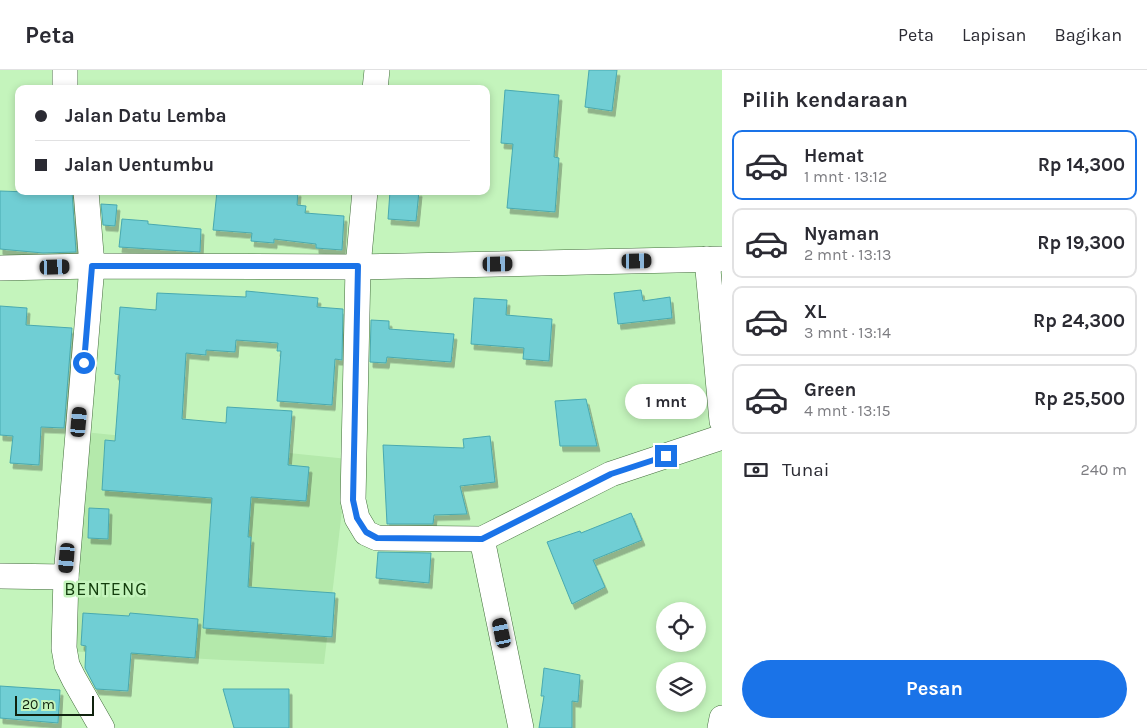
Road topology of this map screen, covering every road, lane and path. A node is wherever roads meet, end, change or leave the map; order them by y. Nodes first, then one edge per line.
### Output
1 (65, 70) edge
2 (377, 70) edge
3 (65, 85) edge
4 (375, 85) edge
5 (86, 195) edge
6 (365, 195) edge
7 (714, 259) edge
8 (92, 266) junction
9 (358, 266) junction
10 (0, 268) edge
11 (722, 421) edge
12 (722, 437) edge
13 (482, 539) junction
14 (0, 576) edge
15 (66, 577) junction
16 (722, 718) edge
17 (102, 728) edge
18 (521, 728) edge
19 (720, 728) edge

1 - 3 street
2 - 4 street
5 - 8 street
6 - 9 street
7 - 9 street
7 - 11 street
8 - 9 street
8 - 10 street
8 - 15 street
9 - 13 street
12 - 13 street
13 - 18 street
14 - 15 street
15 - 17 street
16 - 19 street

